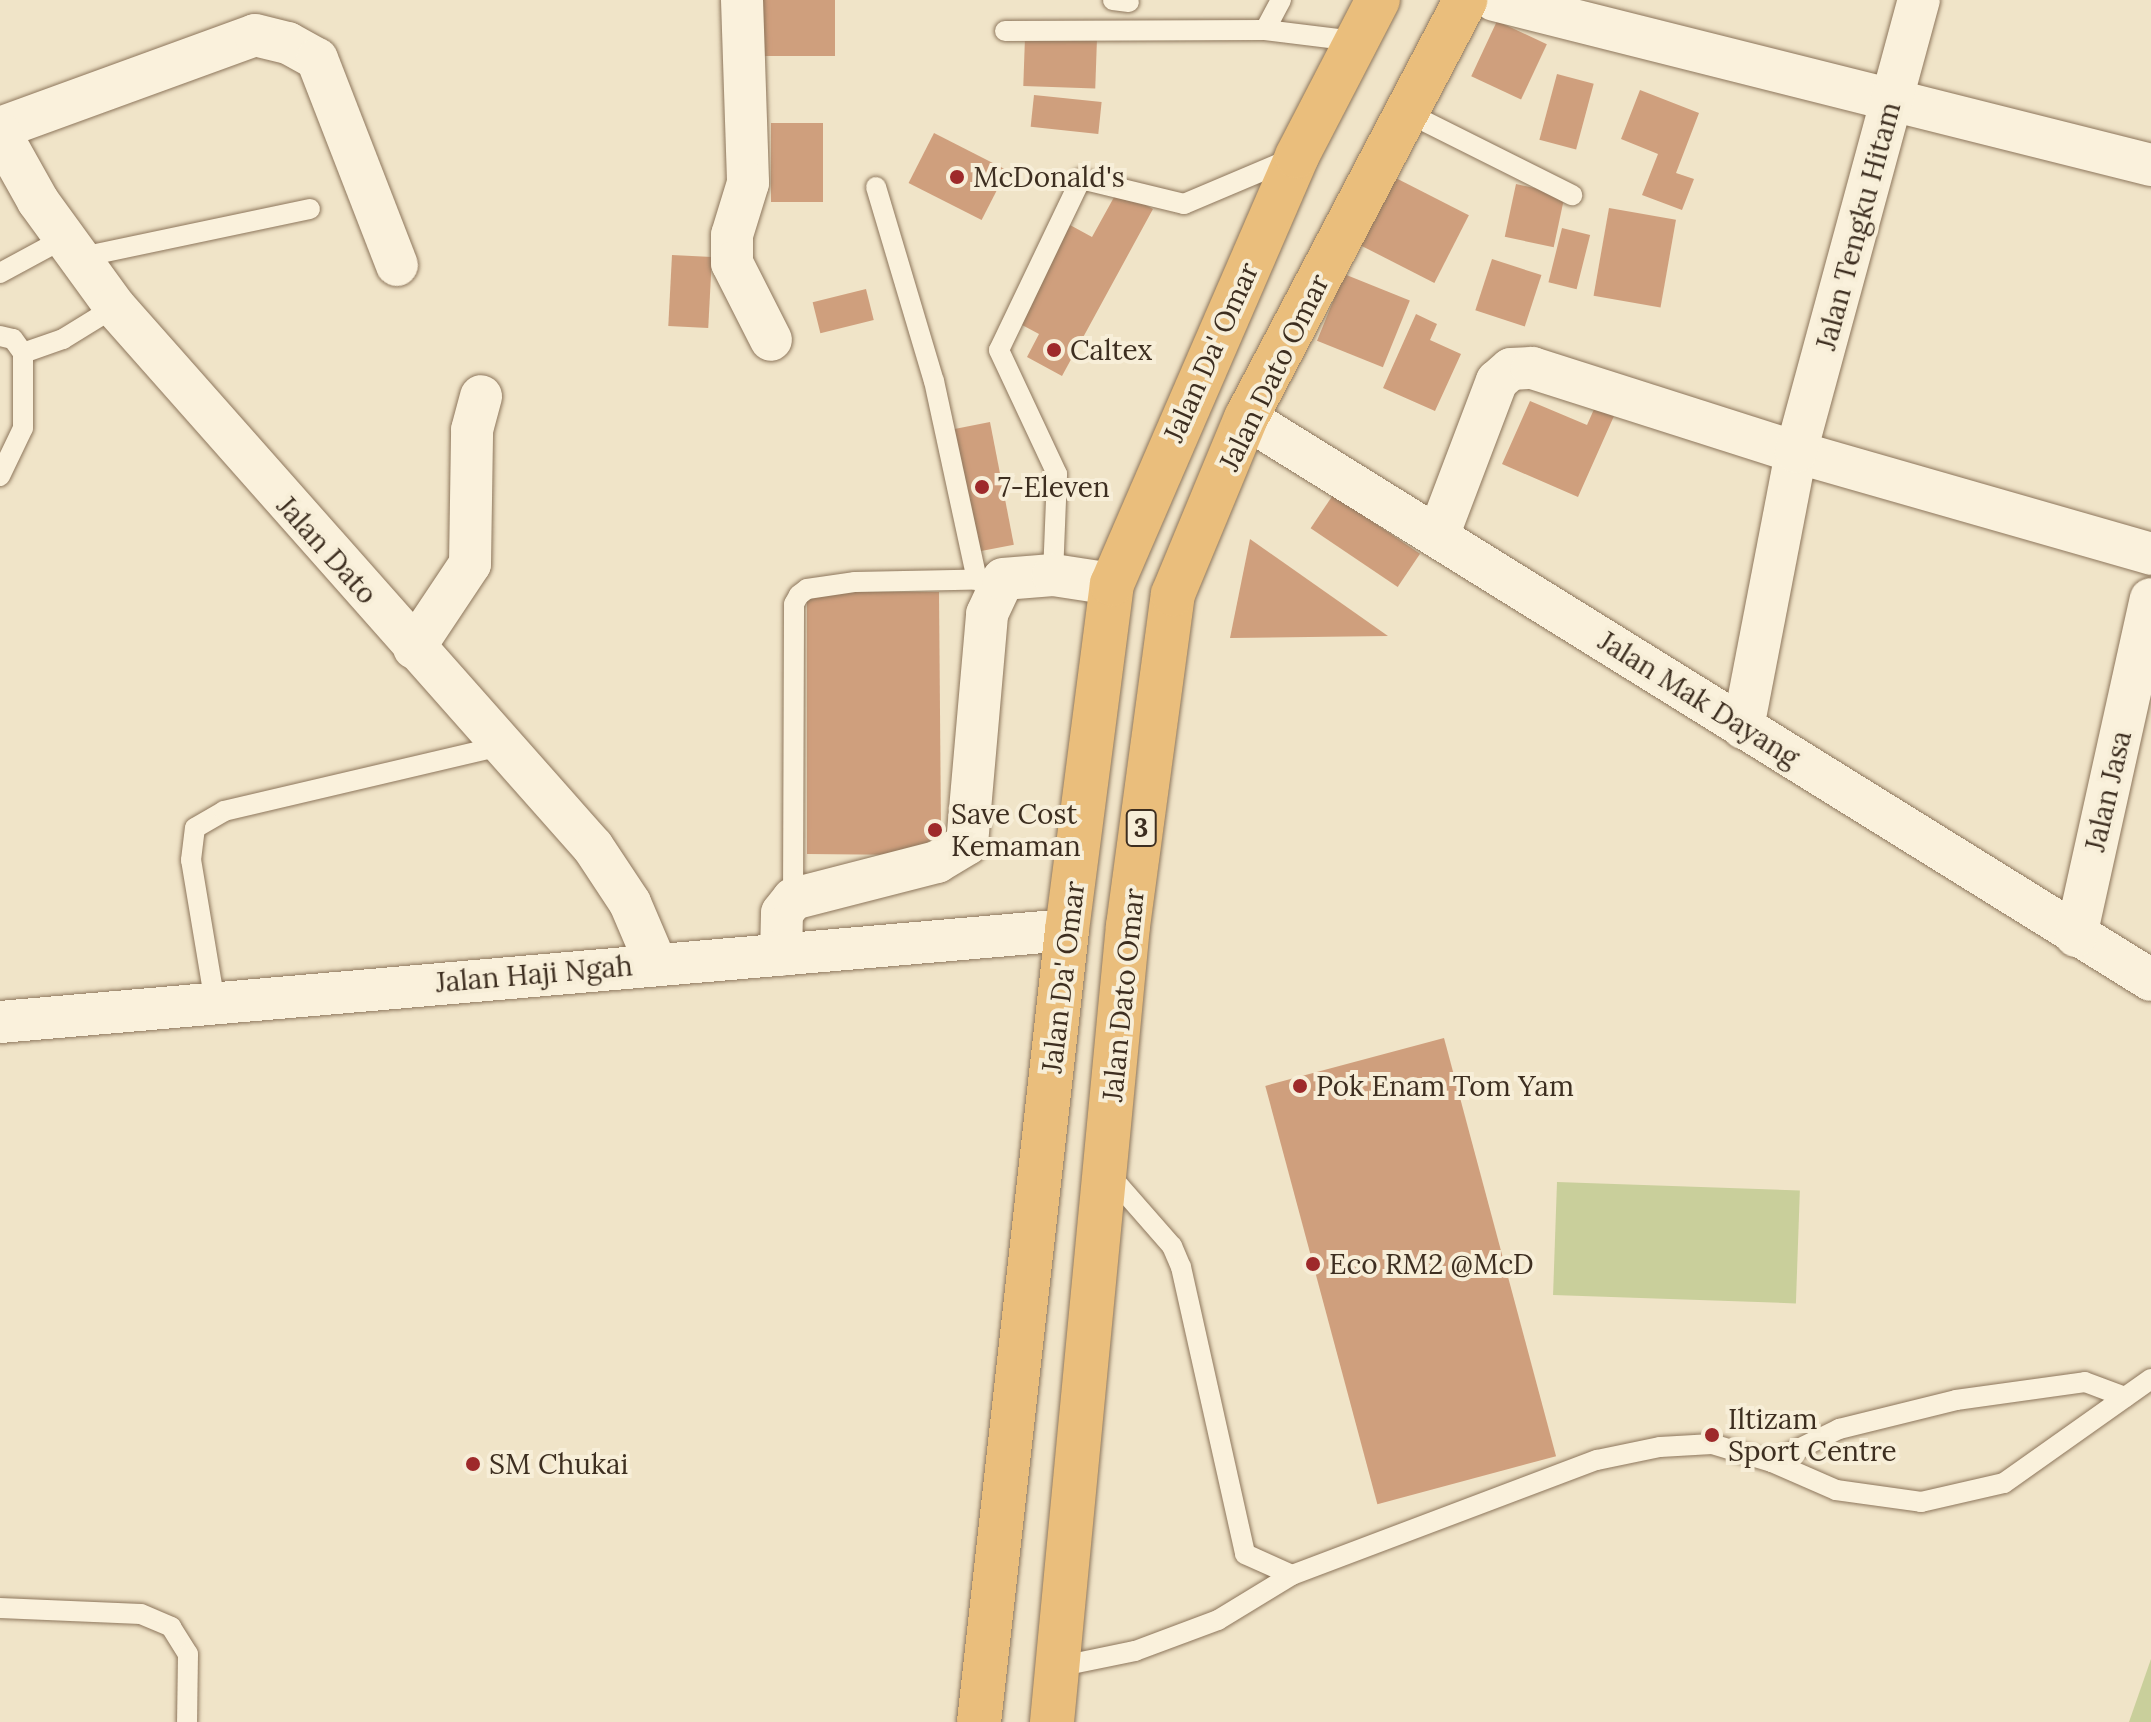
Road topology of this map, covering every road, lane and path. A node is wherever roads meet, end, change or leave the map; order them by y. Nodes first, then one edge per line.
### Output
1 (742, 0) edge
2 (1281, 0) edge
3 (1378, 0) edge
4 (1465, 0) edge
5 (1494, 0) edge
6 (1919, 0) edge
7 (1265, 30) junction
8 (1005, 31) dead end
9 (1354, 41) junction
10 (1893, 100) junction
11 (1406, 112) junction
12 (0, 130) edge
13 (1297, 156) junction
14 (2151, 165) edge
15 (876, 187) dead end
16 (1572, 195) dead end
17 (310, 209) dead end
18 (70, 248) junction
19 (397, 265) dead end
20 (0, 273) edge
21 (115, 307) junction
22 (0, 336) edge
23 (771, 340) dead end
24 (23, 353) junction
25 (481, 396) dead end
26 (1246, 418) junction
27 (1796, 452) junction
28 (0, 476) edge
29 (1438, 536) junction
30 (2151, 554) edge
31 (1053, 575) junction
32 (990, 580) junction
33 (1112, 584) junction
34 (2151, 599) edge
35 (414, 648) junction
36 (1743, 728) junction
37 (502, 746) junction
38 (793, 899) junction
39 (1067, 930) junction
40 (2076, 936) junction
41 (781, 955) junction
42 (656, 964) junction
43 (2151, 980) edge
44 (215, 1003) junction
45 (0, 1022) edge
46 (1105, 1170) junction
47 (2151, 1379) edge
48 (2125, 1397) junction
49 (1772, 1462) junction
50 (1292, 1575) junction
51 (0, 1608) edge
52 (1057, 1667) junction
53 (187, 1722) edge
54 (979, 1722) edge
55 (1052, 1722) edge

1 - 23 street
2 - 7 lane
3 - 9 highway, Jalan Da' Omar / 3
4 - 11 highway, Jalan Dato Omar / 3
5 - 10 street
6 - 10 street, Jalan Tengku Hitam
7 - 8 lane
7 - 9 lane
9 - 13 highway, Jalan Da' Omar / 3
10 - 14 street
10 - 27 street, Jalan Tengku Hitam
11 - 16 lane
11 - 26 highway, Jalan Dato Omar / 3
12 - 18 street, Jalan Dato
12 - 19 street
13 - 31 lane
13 - 33 highway, Jalan Da' Omar / 3
15 - 32 lane
17 - 18 lane
18 - 20 lane
18 - 21 street, Jalan Dato
21 - 24 lane
21 - 35 street, Jalan Dato
22 - 24 lane
24 - 28 lane
25 - 35 street
26 - 29 street, Jalan Mak Dayang
26 - 46 highway, Jalan Dato Omar / 3
27 - 29 street
27 - 30 street
27 - 36 street, Jalan Tengku Hitam
29 - 36 street, Jalan Mak Dayang
31 - 32 street
31 - 33 street
32 - 38 street
32 - 38 lane
33 - 39 highway, Jalan Da' Omar / 3
34 - 40 street, Jalan Jasa
35 - 37 street, Jalan Dato
36 - 40 street, Jalan Mak Dayang
37 - 42 street, Jalan Dato
37 - 44 lane
38 - 41 street
39 - 41 street, Jalan Haji Ngah
39 - 54 highway, Jalan Da' Omar / 3
40 - 43 street, Jalan Mak Dayang
41 - 42 street, Jalan Haji Ngah
42 - 44 street, Jalan Haji Ngah
44 - 45 street, Jalan Haji Ngah
46 - 50 lane
46 - 52 highway, Jalan Dato Omar / 3
47 - 48 lane
48 - 49 lane
48 - 49 lane
49 - 50 lane
50 - 52 lane
51 - 53 lane
52 - 55 highway, Jalan Dato Omar / 3

